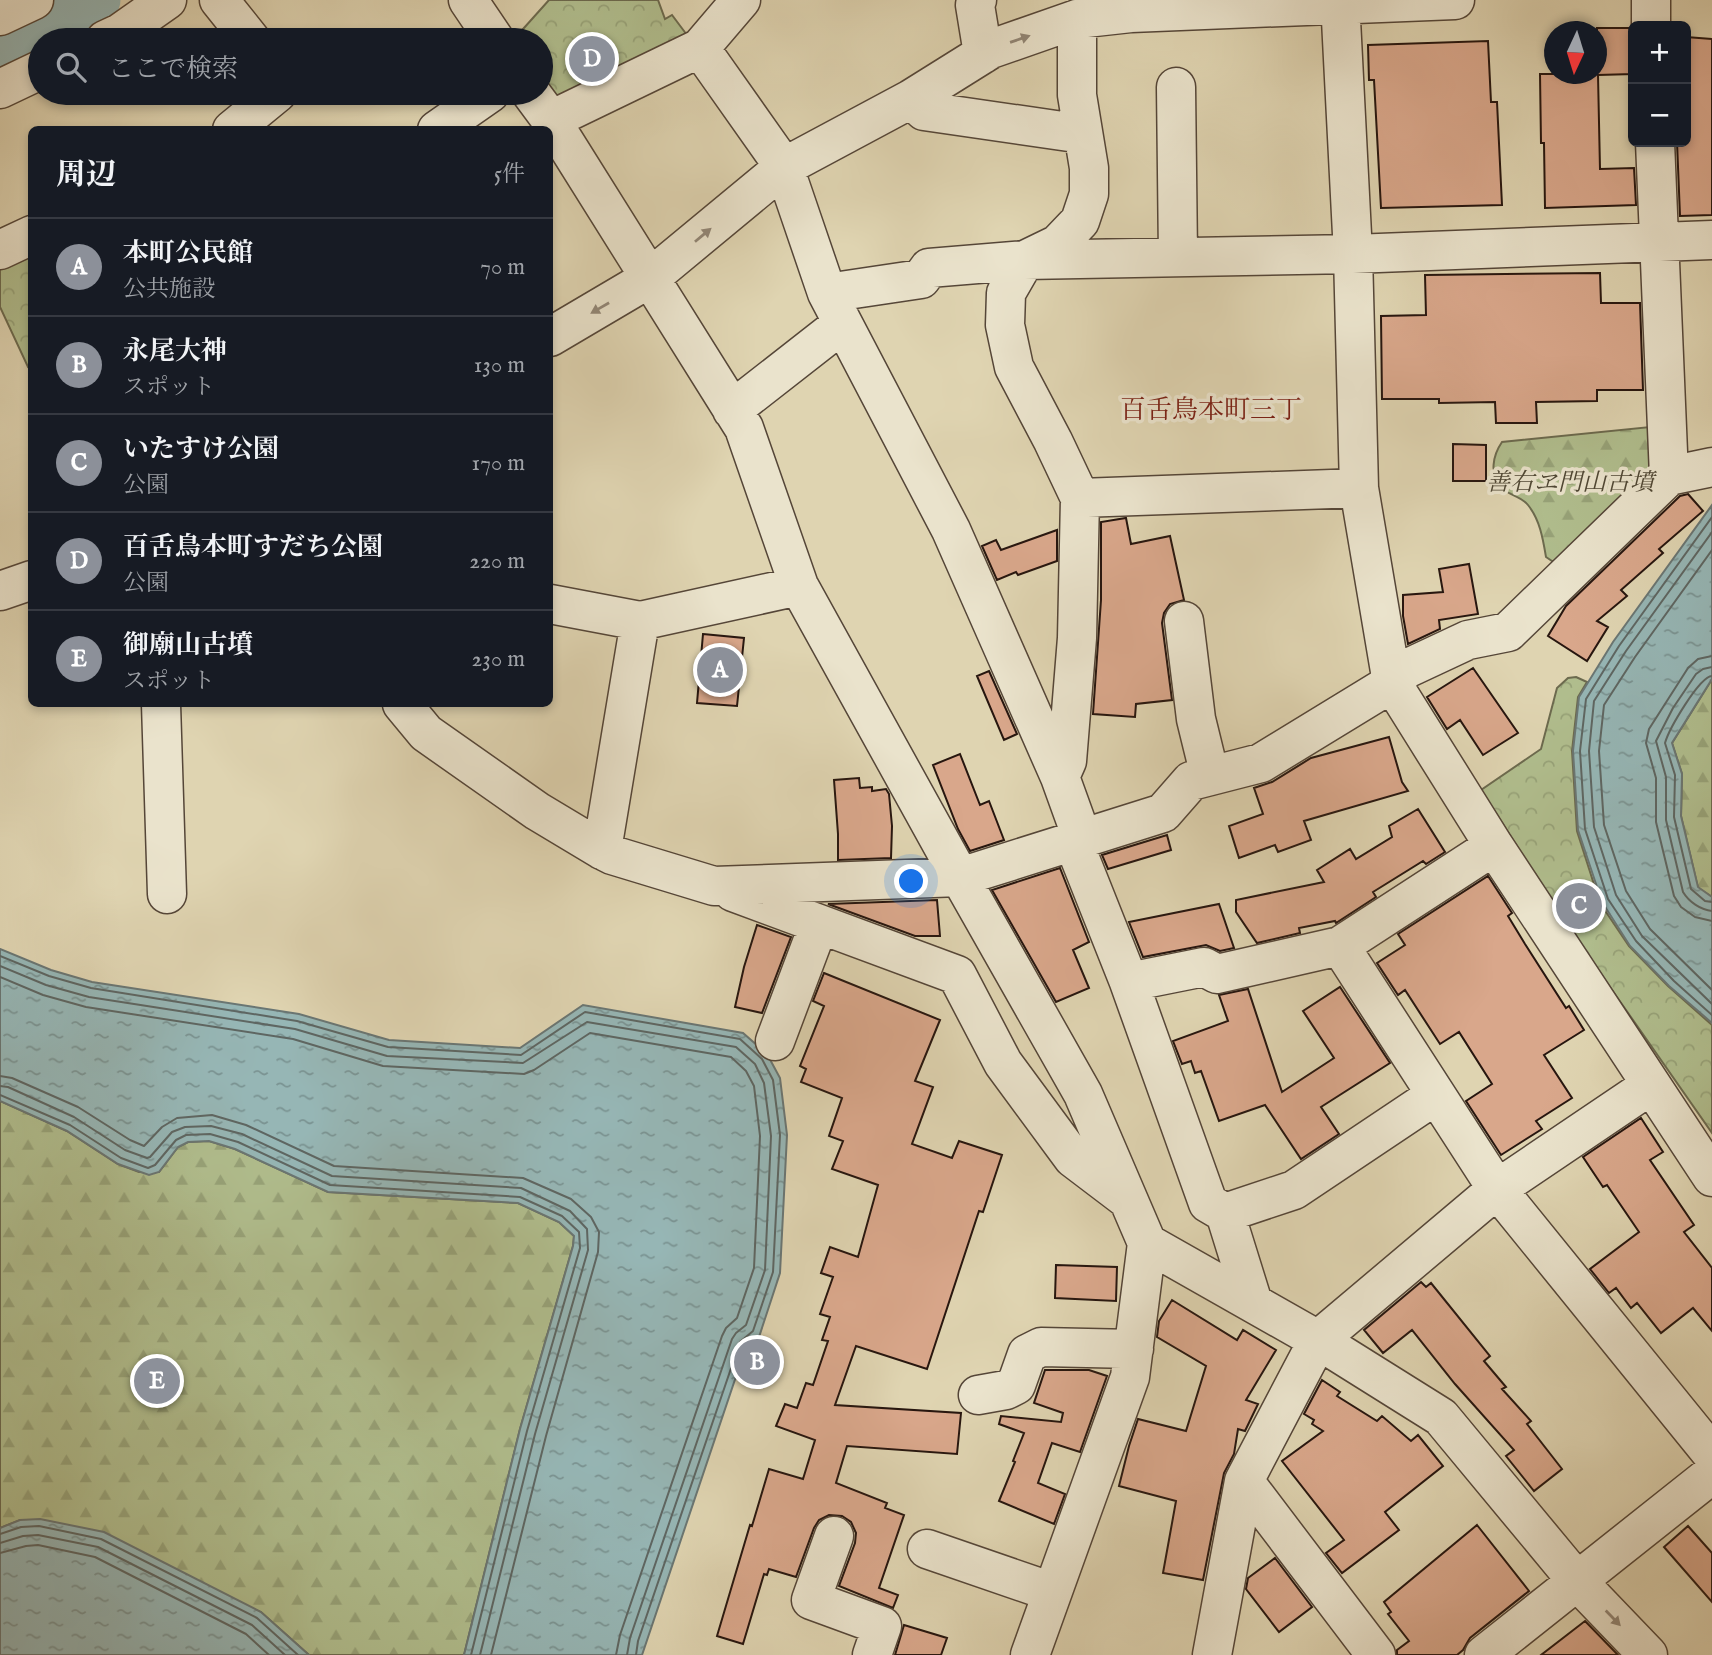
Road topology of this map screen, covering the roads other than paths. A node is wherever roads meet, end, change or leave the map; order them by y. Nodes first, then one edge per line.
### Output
1 (34, 0) edge
2 (167, 0) edge
3 (219, 0) edge
4 (468, 0) edge
5 (741, 0) edge
6 (976, 0) edge
7 (1455, 0) edge
8 (1651, 0) edge
9 (1340, 2) edge
10 (1131, 7) edge
11 (0, 16) edge
12 (1077, 19) junction
13 (1651, 21) edge
14 (127, 28) edge
15 (241, 28) edge
16 (487, 28) edge
17 (700, 48) junction
18 (983, 54) junction
19 (28, 76) edge
20 (1176, 87) dead end
21 (0, 89) edge
22 (911, 99) junction
23 (553, 101) edge
24 (262, 105) edge
25 (473, 105) edge
26 (540, 106) edge
27 (237, 126) edge
28 (443, 126) edge
29 (553, 126) edge
30 (553, 126) edge
31 (1083, 134) junction
32 (1655, 147) edge
33 (784, 167) junction
34 (28, 237) edge
35 (1712, 240) edge
36 (1658, 243) junction
37 (0, 250) edge
38 (1353, 254) junction
39 (1178, 256) junction
40 (1025, 260) junction
41 (650, 278) junction
42 (835, 308) junction
43 (553, 335) edge
44 (732, 410) junction
45 (1712, 467) edge
46 (1669, 476) junction
47 (1359, 488) junction
48 (1080, 498) junction
49 (28, 581) edge
50 (799, 586) junction
51 (0, 591) edge
52 (553, 605) edge
53 (640, 621) junction
54 (1184, 621) dead end
55 (1392, 683) junction
56 (161, 707) edge
57 (404, 707) edge
58 (1210, 776) junction
59 (1059, 777) junction
60 (1077, 840) junction
61 (1494, 846) junction
62 (602, 850) junction
63 (960, 877) junction
64 (713, 886) junction
65 (167, 894) dead end
66 (819, 924) junction
67 (1340, 946) junction
68 (1129, 982) junction
69 (775, 1041) dead end
70 (1651, 1085) junction
71 (1436, 1095) junction
72 (1712, 1177) edge
73 (1497, 1189) junction
74 (1129, 1201) junction
75 (1225, 1213) junction
76 (1147, 1243) junction
77 (1253, 1303) junction
78 (1318, 1340) junction
79 (1135, 1349) junction
80 (978, 1395) dead end
81 (1712, 1454) edge
82 (1712, 1474) edge
83 (1244, 1481) junction
84 (834, 1536) dead end
85 (927, 1549) dead end
86 (1577, 1581) junction
87 (1052, 1592) junction
88 (872, 1655) edge
89 (1030, 1655) edge
90 (1212, 1655) edge
91 (1376, 1655) edge
92 (1485, 1655) edge
93 (1648, 1655) edge

1 - 11 street
2 - 14 street
3 - 15 street
4 - 16 street
5 - 17 street
6 - 18 street
7 - 9 street
8 - 13 street
9 - 10 street
9 - 38 street
10 - 12 street
18 -> 12 street
12 - 31 street
17 - 23 street
17 - 33 street
18 - 22 street
19 - 21 street
20 - 39 street
22 - 31 street
22 - 33 street
24 - 27 street
25 - 28 street
26 - 29 street
30 - 41 street
31 - 40 street
32 - 36 street
41 -> 33 street
33 - 42 street
34 - 37 street
35 - 36 street
36 - 38 street
36 - 46 street
38 - 39 street
38 - 47 street
39 - 40 street
40 - 42 street
40 - 48 street
41 -> 43 street
41 - 44 street
42 - 44 street
42 - 59 street
44 - 50 street
45 - 46 street
46 - 55 street
47 - 48 street
47 - 55 street
48 - 59 street
49 - 51 street
50 - 53 street
50 - 63 street
52 - 53 street
53 - 62 street
54 - 58 street
55 - 58 street
55 - 61 street
56 - 65 street
57 - 62 street
58 - 60 street
59 - 60 street
60 - 63 street
60 - 68 street
61 - 67 street
61 - 70 street
62 - 64 street
63 - 64 street
63 - 74 street
64 - 66 street
66 - 69 street
66 - 74 street
67 - 68 street
67 - 71 street
68 - 75 street
70 - 72 street
70 - 73 street
71 - 73 street
71 - 75 street
73 - 78 street
73 - 81 street
74 - 76 street
75 - 77 street
76 - 77 street
76 - 79 street
77 - 78 street
78 - 83 street
78 - 86 street
79 - 80 street
79 - 87 street
82 - 86 street
83 - 90 street
83 - 91 street
84 - 88 street
85 - 87 street
86 - 92 street
86 -> 93 street
87 - 89 street

